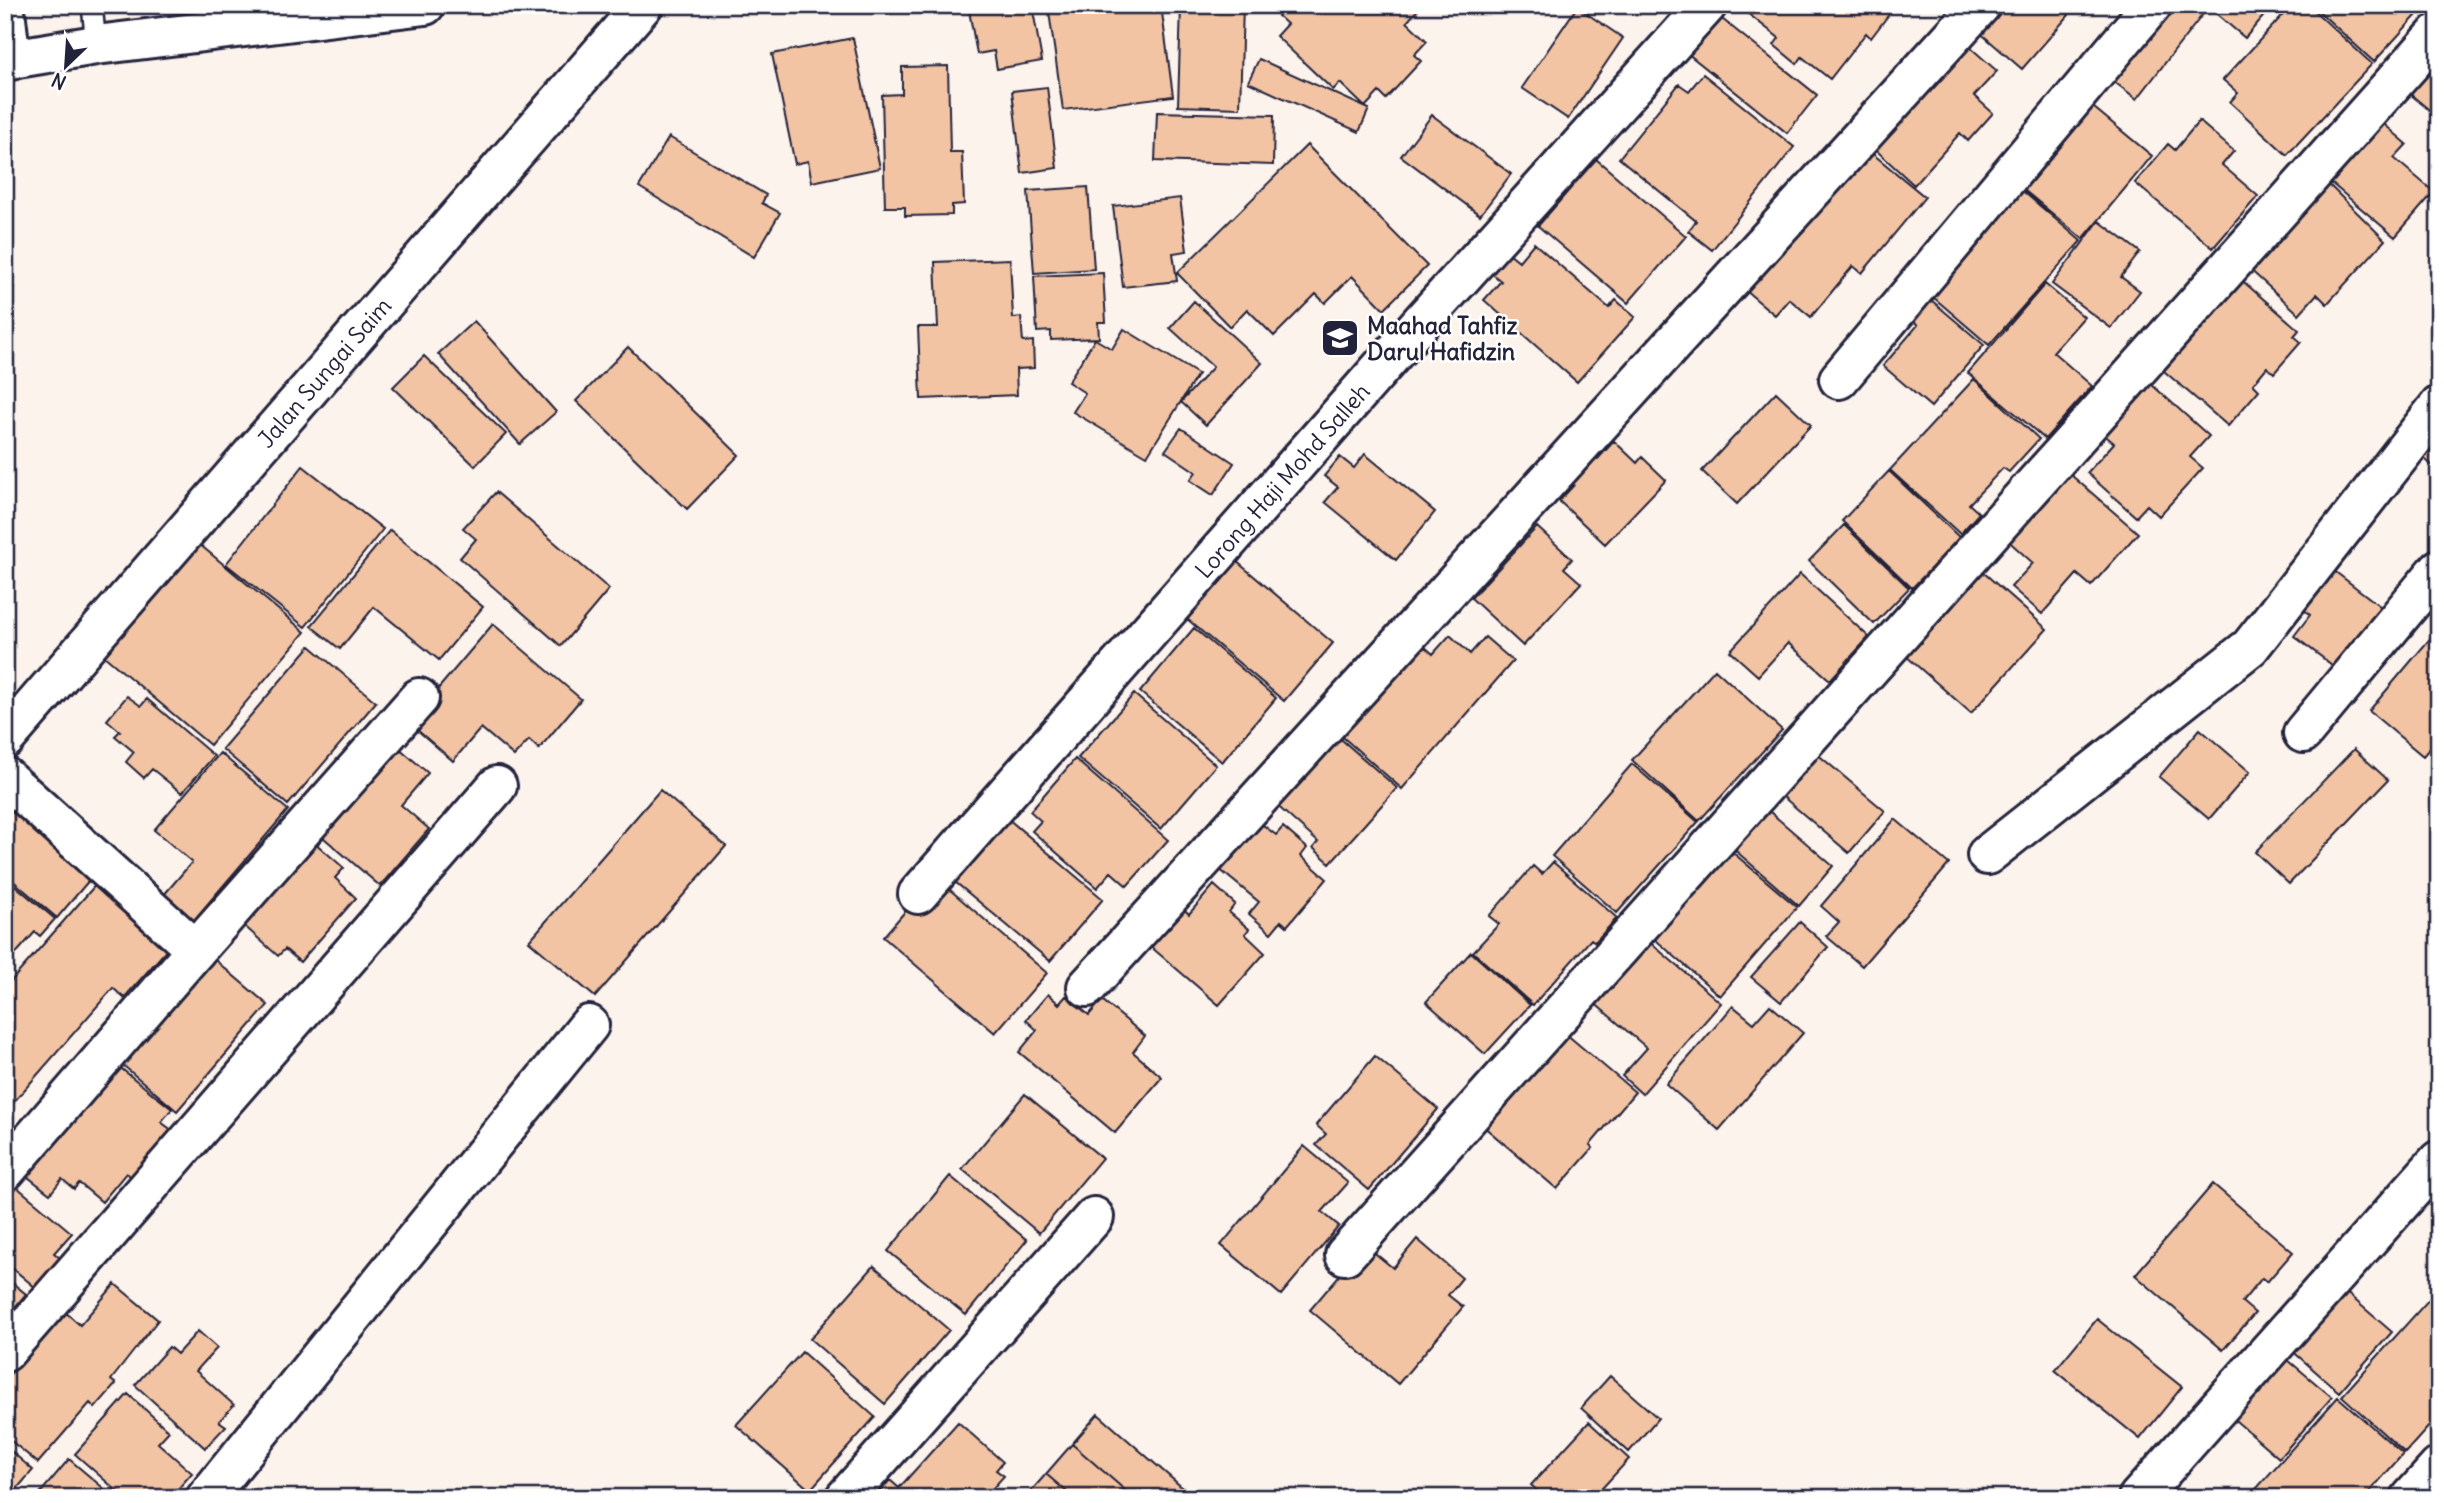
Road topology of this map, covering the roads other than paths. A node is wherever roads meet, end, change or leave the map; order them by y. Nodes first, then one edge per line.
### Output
1 (93, 5) edge
2 (425, 5) edge
3 (643, 5) edge
4 (1707, 5) edge
5 (1981, 5) edge
6 (2152, 5) edge
7 (5, 11) edge
8 (2439, 32) edge
9 (96, 45) junction
10 (8, 60) edge
11 (1839, 379) dead end
12 (2439, 406) edge
13 (2439, 569) edge
14 (419, 698) dead end
15 (2303, 733) dead end
16 (5, 739) edge
17 (5, 777) edge
18 (497, 786) dead end
19 (1987, 855) dead end
20 (918, 894) dead end
21 (196, 950) junction
22 (1087, 987) dead end
23 (589, 1025) dead end
24 (2439, 1160) edge
25 (5, 1171) edge
26 (1094, 1217) dead end
27 (1345, 1255) dead end
28 (5, 1352) edge
29 (2439, 1467) edge
30 (206, 1498) edge
31 (845, 1498) edge
32 (2138, 1498) edge
33 (2411, 1498) edge

1 - 9 lane
2 - 9 street
3 - 16 street, Jalan Sungai Saim
4 - 20 street, Lorong Haji Mohd Salleh
5 - 22 street
6 - 11 street
7 - 10 street
8 - 27 street
9 - 10 street
12 - 19 street
13 - 15 street
14 - 21 street
17 - 21 street
18 - 28 street
21 - 25 street
23 - 30 street
24 - 32 street
26 - 31 street
29 - 33 street

